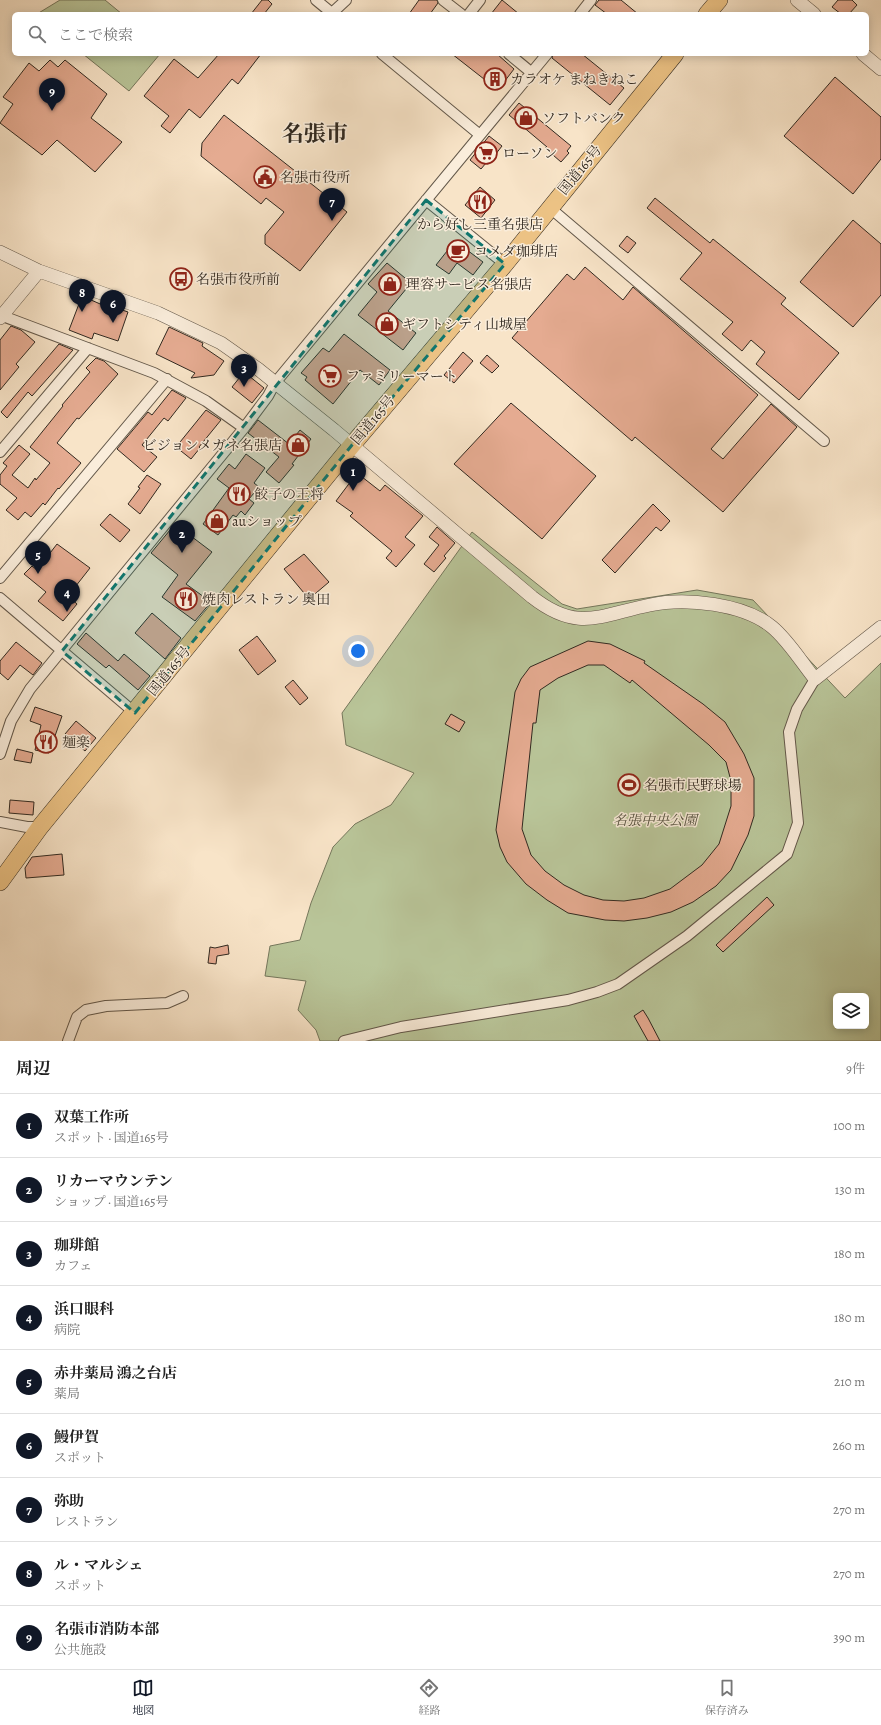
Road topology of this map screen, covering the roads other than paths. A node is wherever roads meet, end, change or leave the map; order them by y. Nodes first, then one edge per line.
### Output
1 (316, 0) edge
2 (346, 0) edge
3 (443, 0) edge
4 (480, 0) edge
5 (591, 0) edge
6 (719, 0) edge
7 (797, 0) edge
8 (332, 12) edge
9 (334, 12) edge
10 (458, 12) edge
11 (471, 12) edge
12 (582, 12) edge
13 (709, 12) edge
14 (812, 12) edge
15 (384, 56) edge
16 (511, 56) edge
17 (545, 56) edge
18 (673, 56) edge
19 (865, 56) edge
20 (881, 69) edge
21 (532, 73) junction
22 (480, 135) junction
23 (426, 200) junction
24 (549, 207) junction
25 (0, 252) edge
26 (505, 264) junction
27 (39, 270) junction
28 (1, 316) edge
29 (88, 348) junction
30 (167, 379) junction
31 (275, 382) junction
32 (244, 428) junction
33 (824, 441) dead end
34 (352, 445) junction
35 (0, 452) edge
36 (0, 578) edge
37 (0, 598) edge
38 (881, 627) edge
39 (62, 651) junction
40 (815, 679) junction
41 (135, 713) junction
42 (0, 754) edge
43 (0, 822) edge
44 (40, 826) junction
45 (0, 882) edge
46 (183, 996) dead end
47 (68, 1041) edge
48 (344, 1041) edge

1 - 8 street
2 - 9 street
3 - 10 street
4 - 11 street
5 - 12 street
6 - 13 highway
7 - 14 street
15 - 22 street
16 - 21 street
17 - 21 street
18 - 24 highway, 国道165号
19 - 20 street
21 - 22 street
22 - 23 street
23 - 26 street
23 - 31 street
24 - 26 highway, 国道165号
24 - 33 street
25 - 27 street
26 - 34 highway, 国道165号
27 - 28 street
27 - 31 street
28 - 29 street
29 - 30 street
29 - 35 street
30 - 32 street
30 - 36 street
31 - 32 street
31 - 34 street
32 - 39 street
34 - 40 street
34 - 41 highway, 国道165号
37 - 39 street
38 - 40 street
39 - 41 street
39 - 42 street
40 - 48 street
41 - 44 highway, 国道165号
43 - 44 street
44 - 45 highway, 国道165号
46 - 47 street

